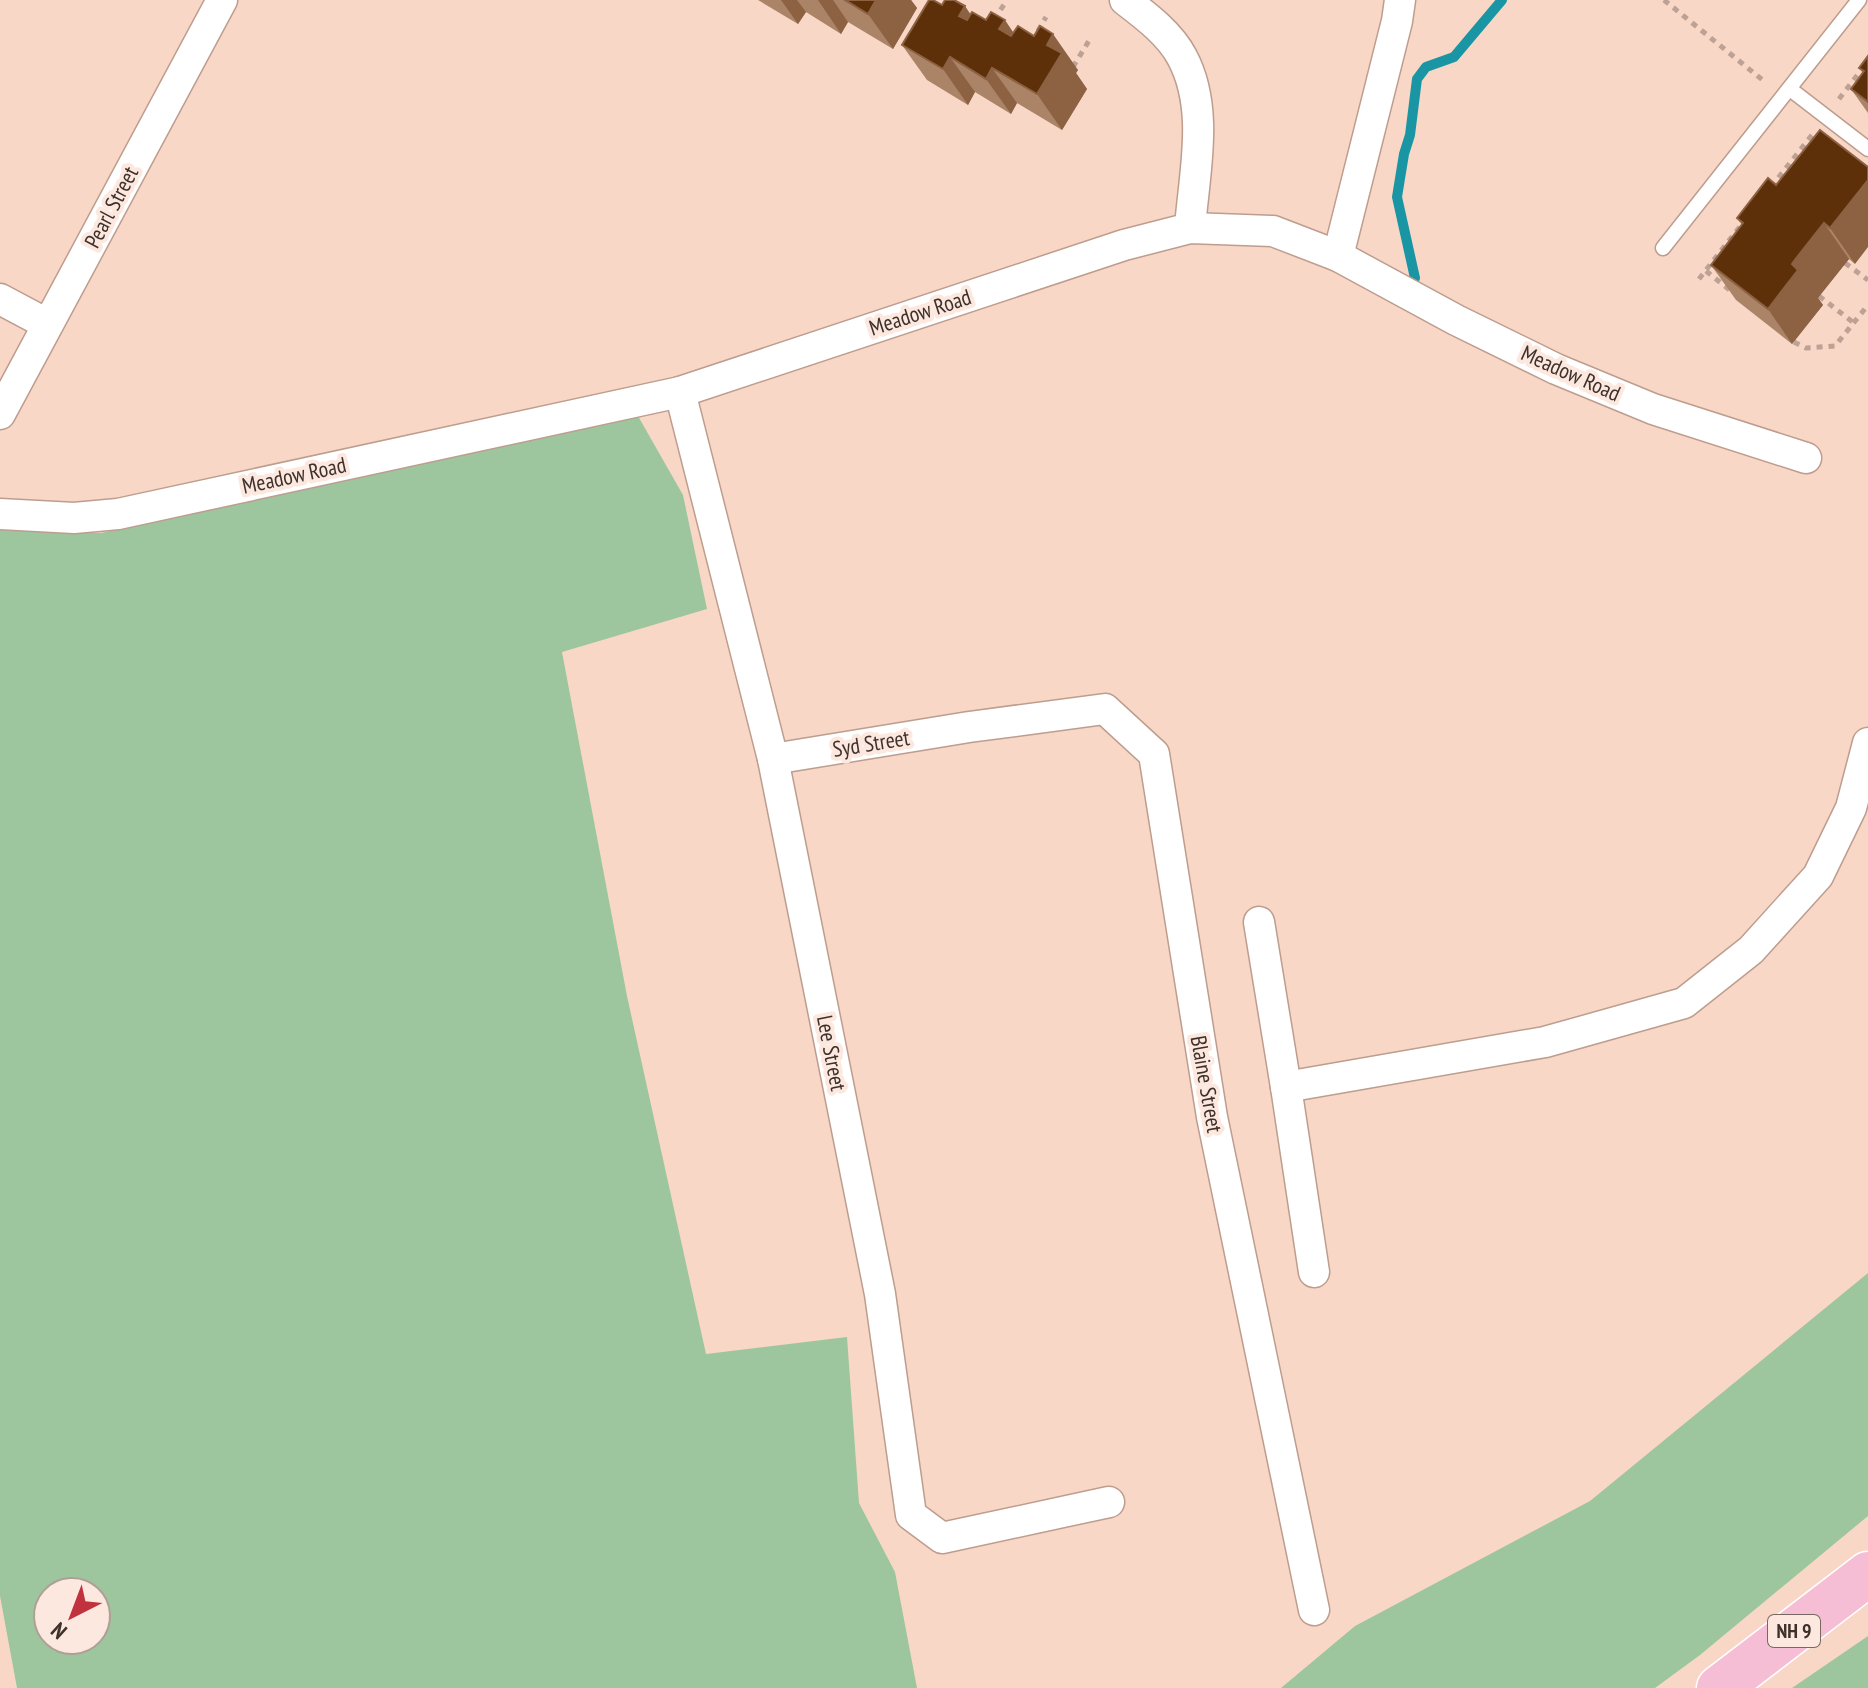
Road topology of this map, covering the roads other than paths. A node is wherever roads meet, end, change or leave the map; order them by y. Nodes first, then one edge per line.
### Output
1 (222, 0) edge
2 (1125, 0) edge
3 (1400, 0) edge
4 (1859, 0) edge
5 (1787, 93) junction
6 (1868, 149) edge
7 (1190, 228) junction
8 (1663, 248) dead end
9 (1338, 256) junction
10 (0, 299) edge
11 (47, 324) junction
12 (680, 392) junction
13 (0, 414) edge
14 (1806, 458) dead end
15 (0, 514) edge
16 (969, 727) joint
17 (1868, 743) edge
18 (773, 759) junction
19 (1259, 922) dead end
20 (1286, 1087) junction
21 (1314, 1272) dead end
22 (1109, 1502) dead end
23 (1868, 1574) edge
24 (1314, 1610) dead end
25 (1719, 1688) edge

1 - 11 street, Pearl Street
2 - 7 street
3 - 9 street
4 - 5 lane
5 - 6 lane
5 - 8 lane
7 - 9 street, Meadow Road
7 - 12 street, Meadow Road
9 - 14 street, Meadow Road
10 - 11 street
11 - 13 street, Pearl Street
12 - 15 street, Meadow Road
12 - 18 street, Lee Street
16 - 18 street, Syd Street
16 - 24 street, Blaine Street
17 - 20 street
18 - 22 street, Lee Street
19 - 20 street
20 - 21 street
23 - 25 highway, NH 9

